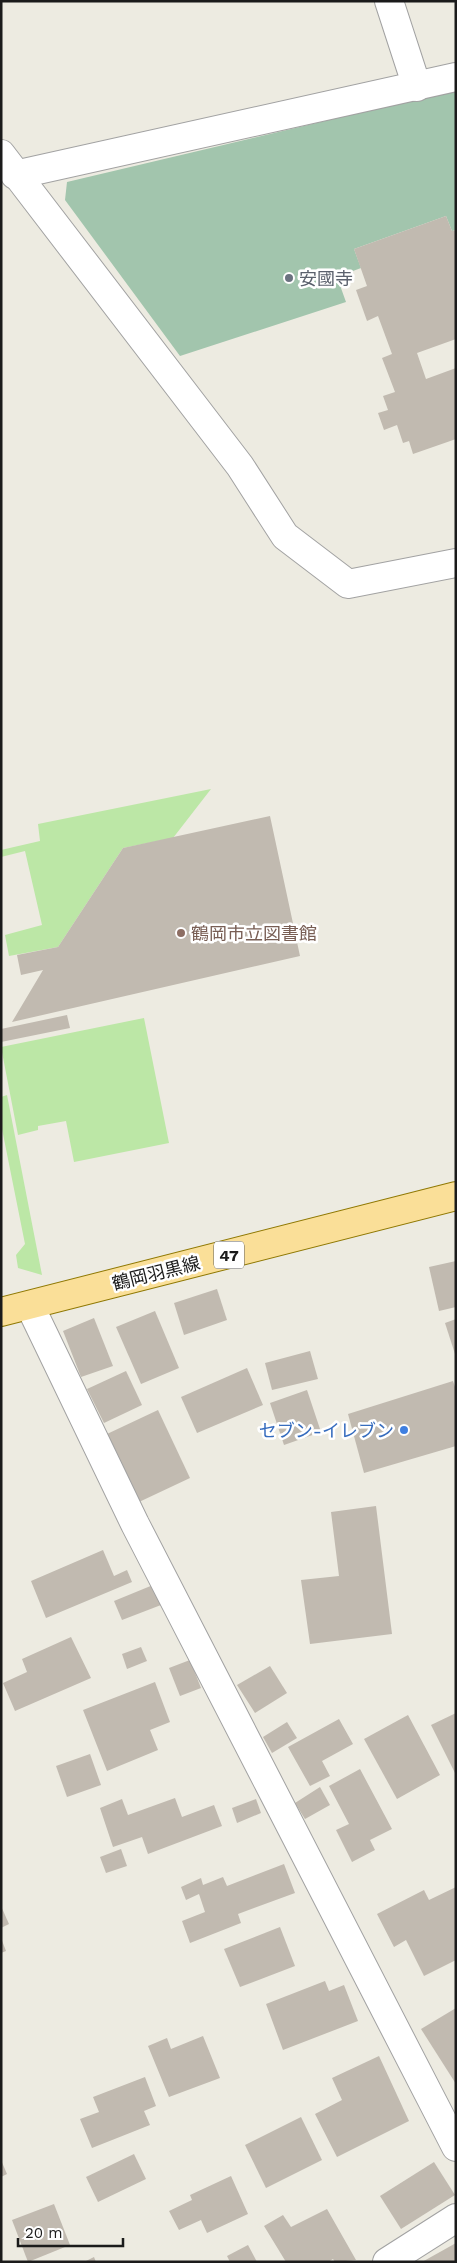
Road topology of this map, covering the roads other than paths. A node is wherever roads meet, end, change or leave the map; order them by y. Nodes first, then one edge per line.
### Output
1 (389, 1) edge
2 (456, 77) edge
3 (417, 87) junction
4 (8, 164) edge
5 (456, 563) edge
6 (456, 1196) edge
7 (30, 1306) junction
8 (1, 1312) edge
9 (456, 2147) edge
10 (456, 2218) edge
11 (387, 2262) edge

1 - 3 street
2 - 3 street
3 - 4 street
4 - 5 street
6 - 7 main road, 鶴岡羽黒線 / 47
7 - 8 main road, 鶴岡羽黒線 / 47
7 - 9 street
10 - 11 street

